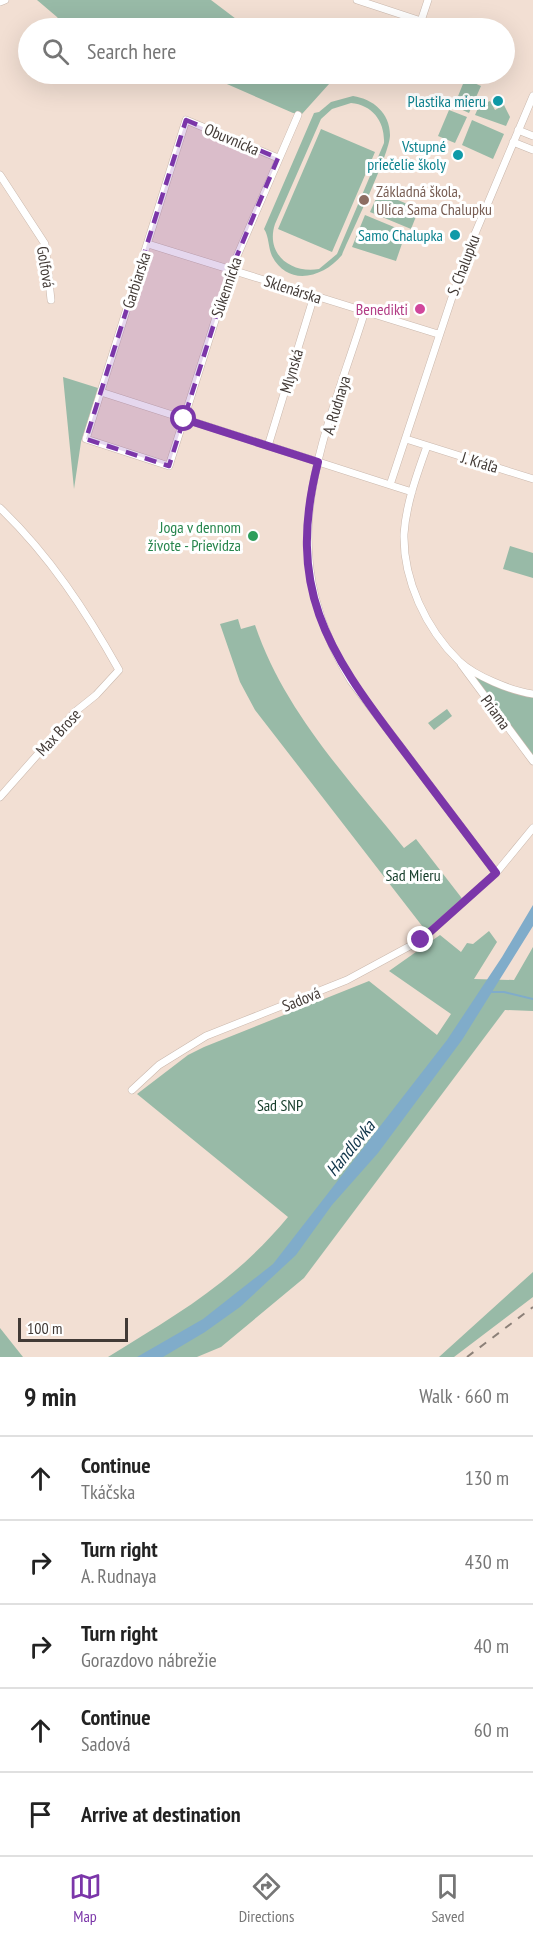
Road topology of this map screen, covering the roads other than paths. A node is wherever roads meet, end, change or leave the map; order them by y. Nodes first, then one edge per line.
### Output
1 (5, 0) edge
2 (357, 0) edge
3 (428, 0) edge
4 (0, 2) edge
5 (412, 18) edge
6 (422, 18) edge
7 (533, 96) edge
8 (298, 115) dead end
9 (186, 120) joint
10 (518, 130) junction
11 (533, 136) edge
12 (513, 142) junction
13 (533, 150) edge
14 (278, 158) junction
15 (0, 175) edge
16 (148, 244) junction
17 (231, 270) junction
18 (314, 296) junction
19 (51, 300) dead end
20 (365, 311) junction
21 (438, 334) junction
22 (101, 392) junction
23 (184, 419) junction
24 (406, 439) junction
25 (268, 446) junction
26 (426, 446) junction
27 (318, 462) junction
28 (169, 466) joint
29 (533, 479) edge
30 (390, 485) junction
31 (412, 492) junction
32 (0, 508) edge
33 (460, 662) junction
34 (533, 694) edge
35 (533, 761) edge
36 (0, 797) edge
37 (533, 828) edge
38 (496, 873) junction
39 (132, 1090) dead end

1 - 4 street
2 - 5 street
3 - 6 street
7 - 10 street, S. Chalupku
8 - 14 street, Súkennícka
9 - 14 street, Obuvnícka
9 - 16 street, Garbiarska
10 - 11 street
10 - 12 street, S. Chalupku
12 - 13 street
12 - 21 street, S. Chalupku
14 - 17 street, Súkennícka
15 - 19 street, Golfová
16 - 17 street, Sklenárska
16 - 22 street, Garbiarska
17 - 18 street, Sklenárska
17 - 23 street, Súkennícka
18 - 20 street, Sklenárska
18 - 25 street, Mlynská
20 - 21 street, Sklenárska
20 - 27 street, A. Rudnaya
21 - 24 street, S. Chalupku
22 - 23 street
22 - 28 street, Garbiarska
23 - 25 street
23 - 28 street, Súkennícka
24 - 26 street
24 - 30 street, S. Chalupku
25 - 27 street
26 - 29 street, J. Kráľa
26 - 31 street
27 - 30 street
27 - 38 street, A. Rudnaya
30 - 31 street
31 - 33 street, Priama
32 - 36 street, Max Brose
33 - 34 street
33 - 35 street, Priama
37 - 38 street, Sadová
38 - 39 street, Sadová

